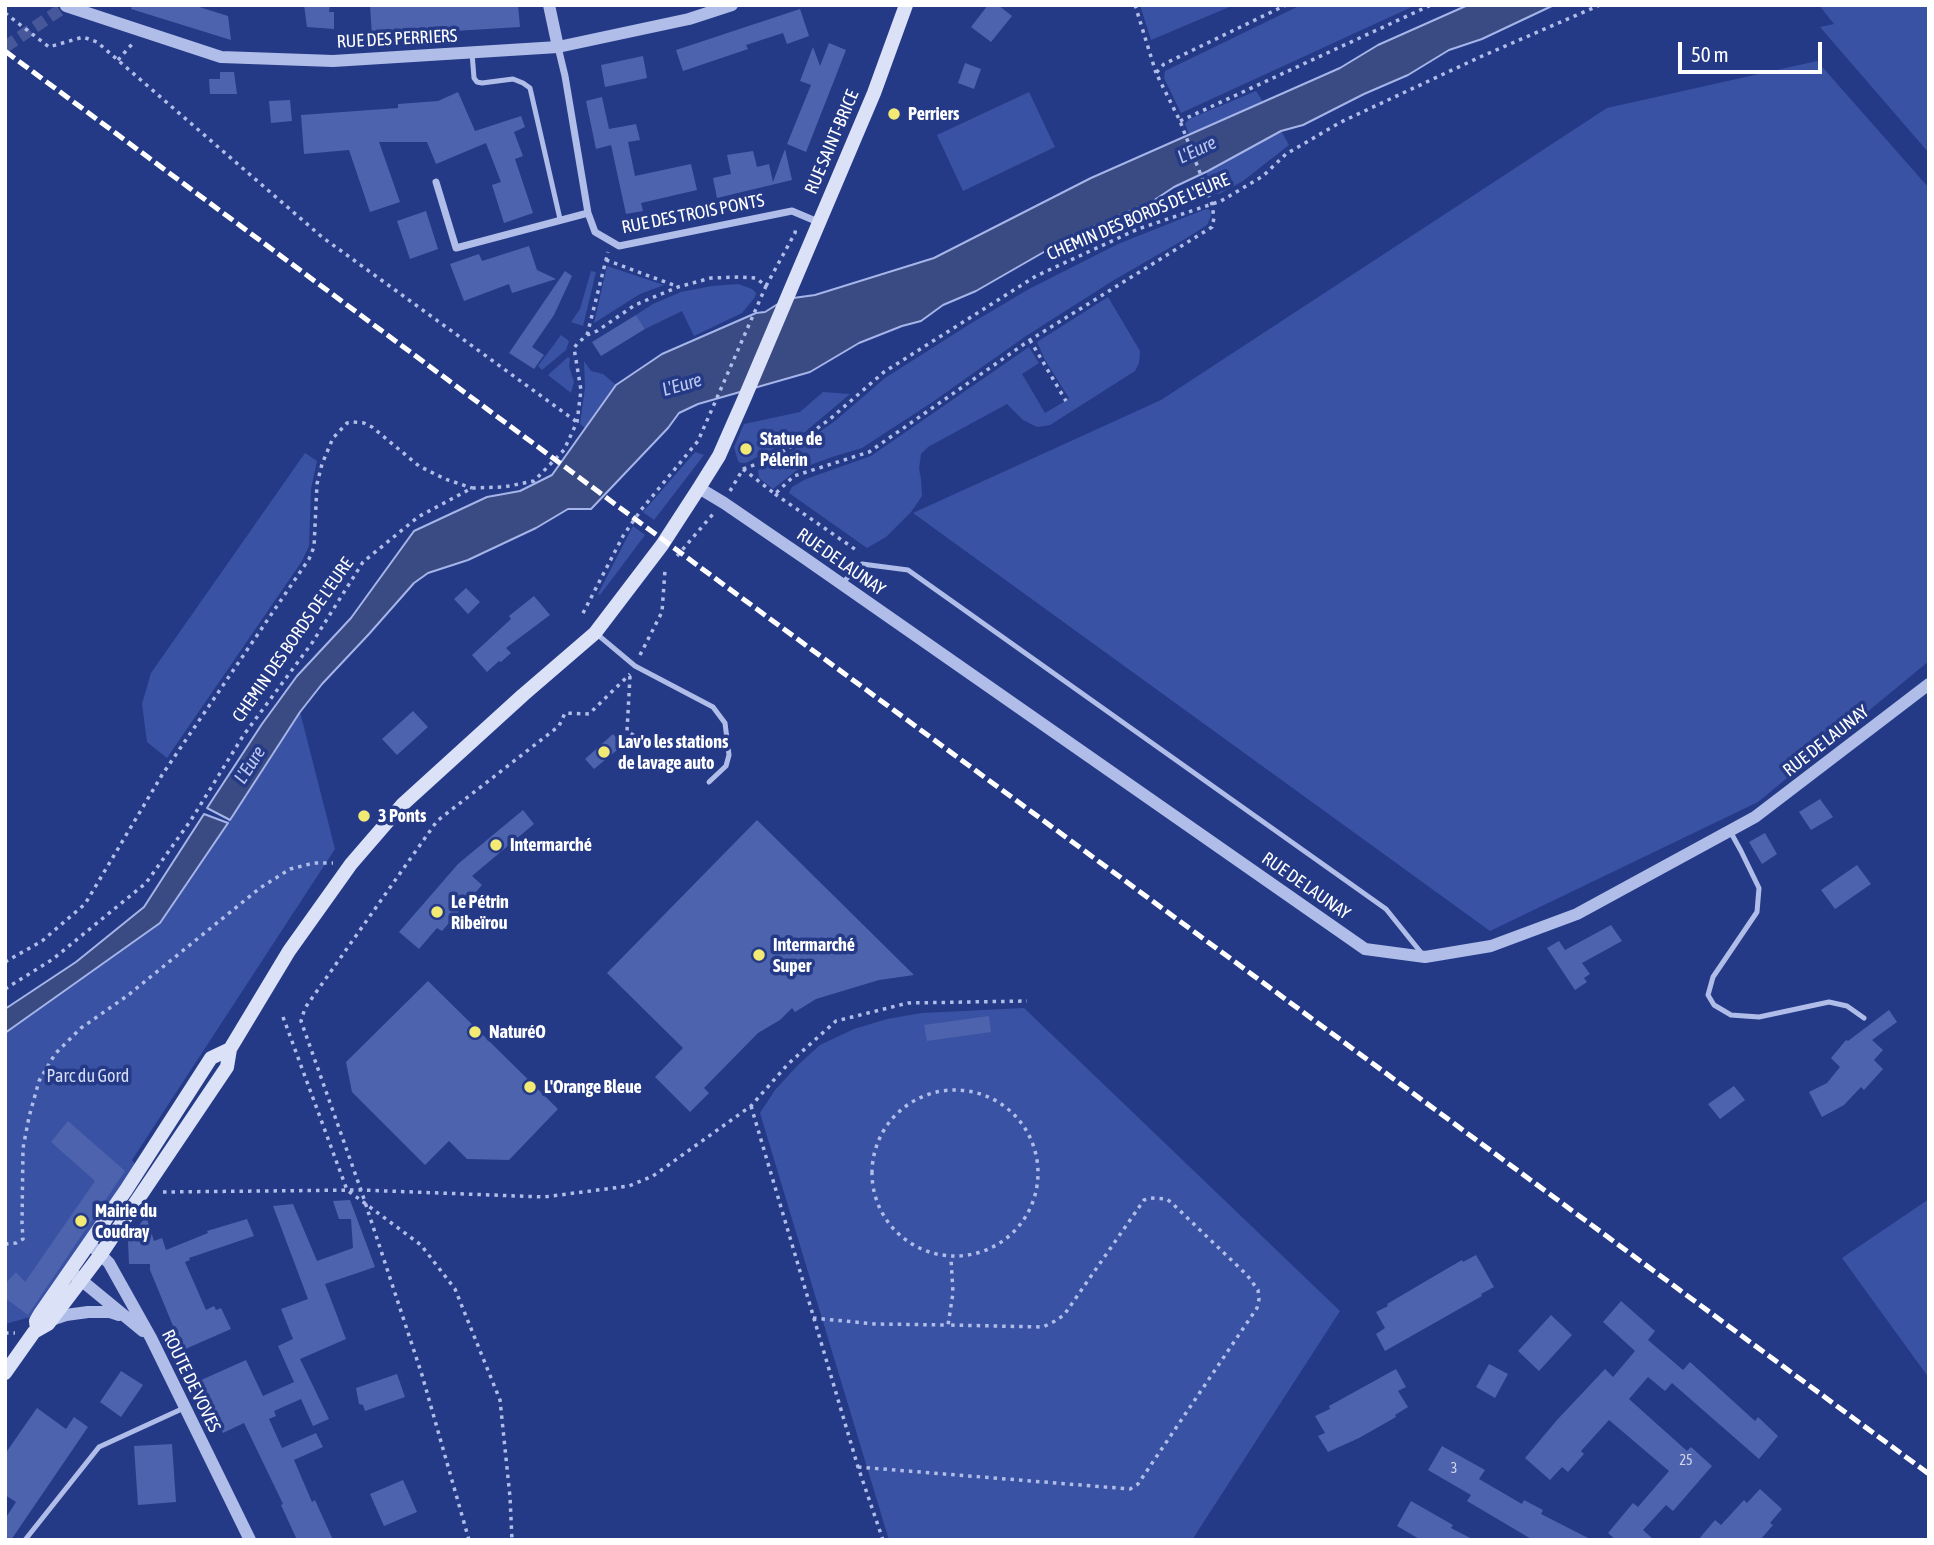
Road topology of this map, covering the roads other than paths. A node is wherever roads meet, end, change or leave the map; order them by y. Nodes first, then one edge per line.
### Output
1 (549, 5) edge
2 (732, 5) edge
3 (906, 5) edge
4 (66, 6) edge
5 (558, 47) junction
6 (472, 53) junction
7 (436, 181) dead end
8 (587, 212) junction
9 (560, 219) junction
10 (818, 222) junction
11 (699, 488) junction
12 (841, 584) junction
13 (595, 633) junction
14 (1929, 684) edge
15 (709, 782) dead end
16 (1730, 831) junction
17 (1425, 957) junction
18 (1864, 1017) dead end
19 (230, 1049) junction
20 (95, 1249) junction
21 (76, 1270) junction
22 (46, 1317) junction
23 (129, 1318) junction
24 (151, 1338) junction
25 (5, 1373) edge
26 (184, 1408) junction
27 (25, 1540) edge
28 (250, 1540) edge

1 - 5 street
2 - 5 street, RUE DES PERRIERS
3 - 10 main road, RUE SAINT-BRICE
4 - 6 street, RUE DES PERRIERS
5 - 6 street, RUE DES PERRIERS
5 - 8 street, RUE DES TROIS PONTS
6 - 9 lane
7 - 9 street
8 - 9 street
8 - 10 street, RUE DES TROIS PONTS
10 - 11 main road, RUE SAINT-BRICE
11 - 12 street, RUE DE LAUNAY
11 - 13 main road, RUE SAINT-BRICE
12 - 17 street, RUE DE LAUNAY
12 - 17 lane
13 - 15 lane
13 - 19 main road, RUE SAINT-BRICE
14 - 16 street, RUE DE LAUNAY
16 - 17 street, RUE DE LAUNAY
16 - 18 lane
19 - 20 main road
19 - 20 main road
20 - 21 main road
20 - 24 street, ROUTE DE VOVES
21 - 22 main road
21 - 23 street
22 - 23 street
22 - 25 main road
23 - 24 street
24 - 26 street, ROUTE DE VOVES
26 - 27 lane
26 - 28 street, ROUTE DE VOVES

